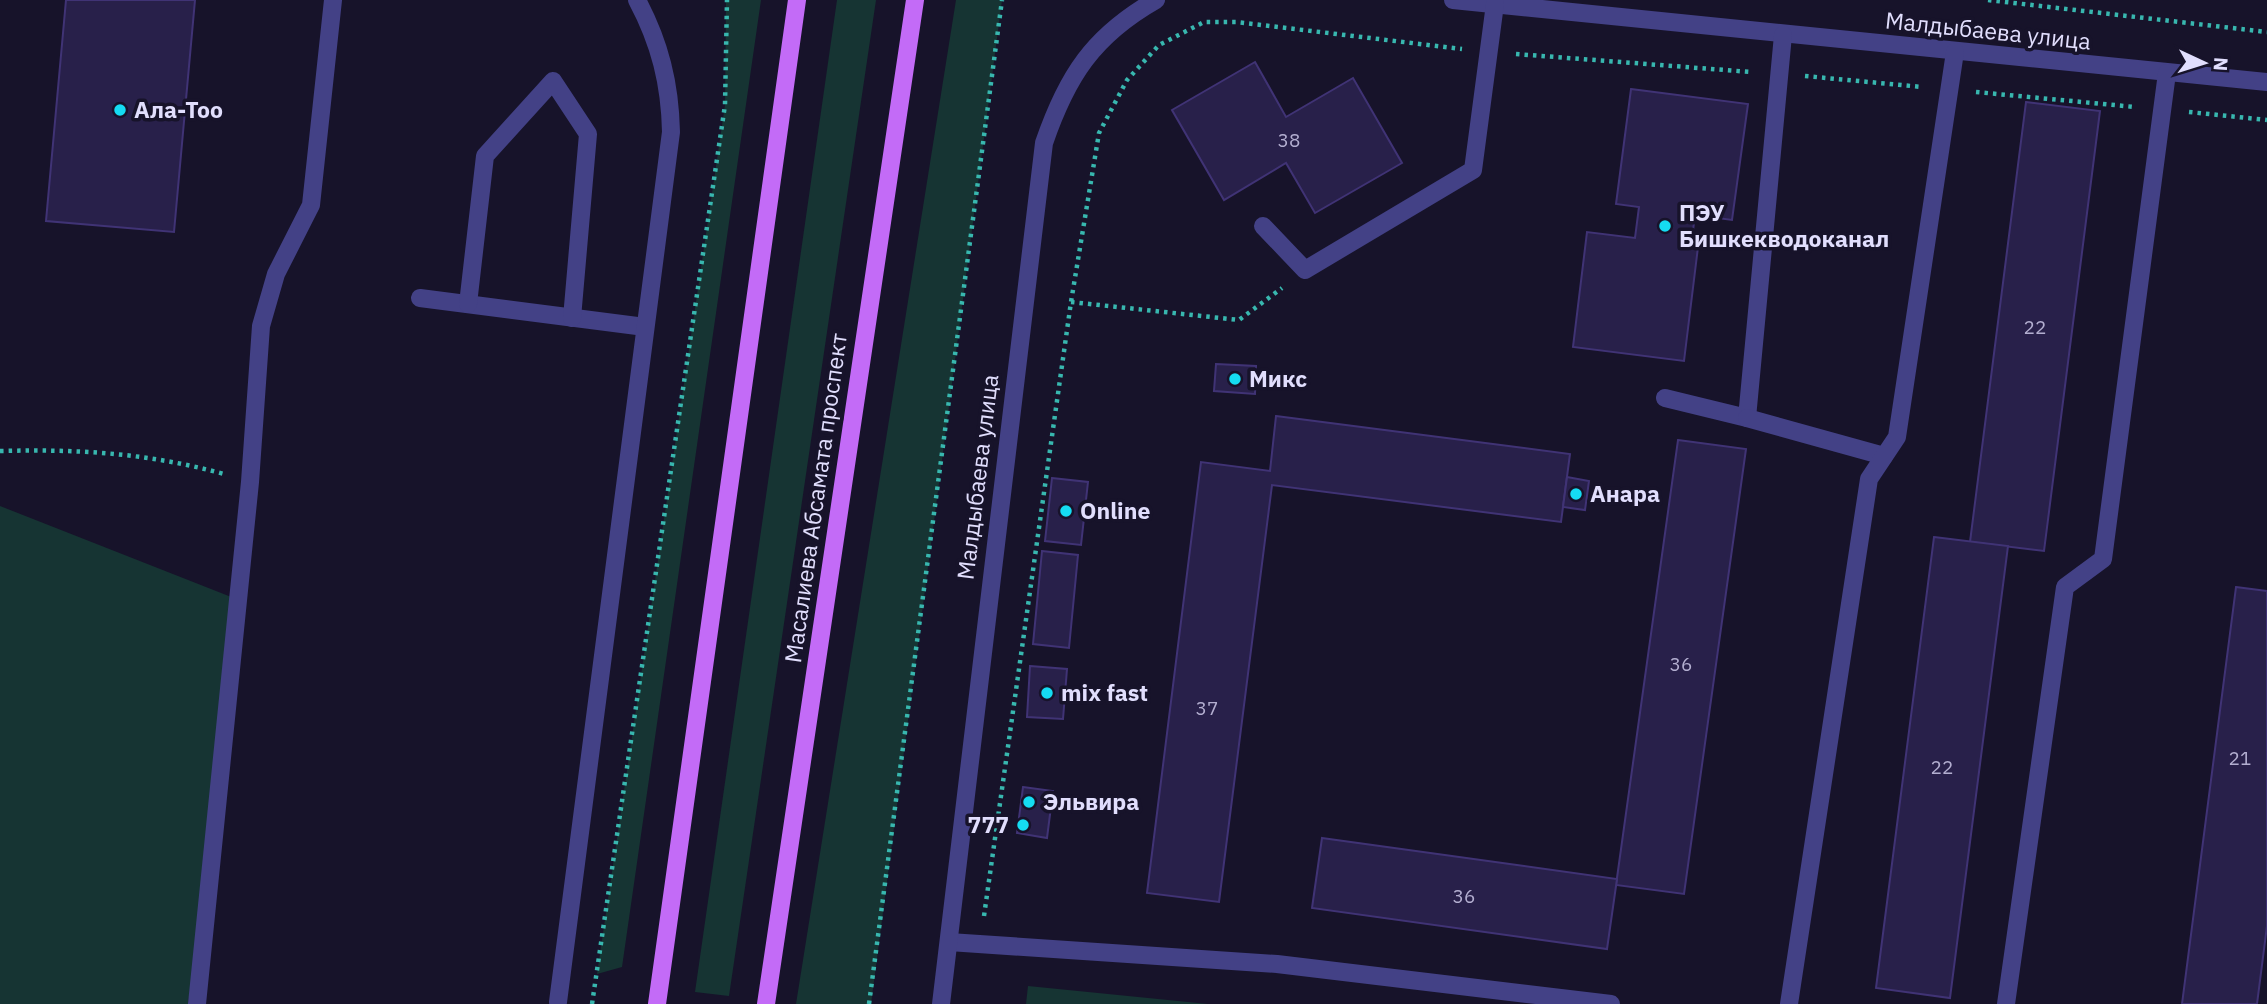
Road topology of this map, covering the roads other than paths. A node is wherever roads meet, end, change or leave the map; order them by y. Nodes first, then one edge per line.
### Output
1 (332, 0) edge
2 (637, 0) edge
3 (797, 0) edge
4 (915, 0) edge
5 (1156, 0) edge
6 (1453, 0) edge
7 (1494, 4) junction
8 (1783, 35) junction
9 (1955, 52) junction
10 (2167, 73) junction
11 (2267, 82) edge
12 (1263, 226) dead end
13 (419, 298) dead end
14 (468, 304) junction
15 (572, 318) junction
16 (645, 327) junction
17 (1665, 398) dead end
18 (1748, 418) junction
19 (1884, 456) junction
20 (949, 942) junction
21 (1524, 999) edge
22 (561, 1003) edge
23 (197, 1004) edge
24 (657, 1004) edge
25 (766, 1004) edge
26 (941, 1004) edge
27 (1611, 1004) edge
28 (1789, 1004) edge
29 (2007, 1004) edge

1 - 23 street
2 - 16 street
3 - 24 main road
4 - 25 main road, Масалиева Абсамата проспект
5 - 20 street, Малдыбаева улица
6 - 7 street, Малдыбаева улица
7 - 8 street, Малдыбаева улица
7 - 12 street
8 - 9 street, Малдыбаева улица
8 - 18 street
9 - 10 street, Малдыбаева улица
9 - 19 street
10 - 11 street, Малдыбаева улица
10 - 29 street
13 - 14 street
14 - 15 street
14 - 15 street
15 - 16 street
16 - 22 street
17 - 18 street
18 - 19 street
19 - 28 street
20 - 21 street
20 - 26 street, Малдыбаева улица
21 - 27 street

